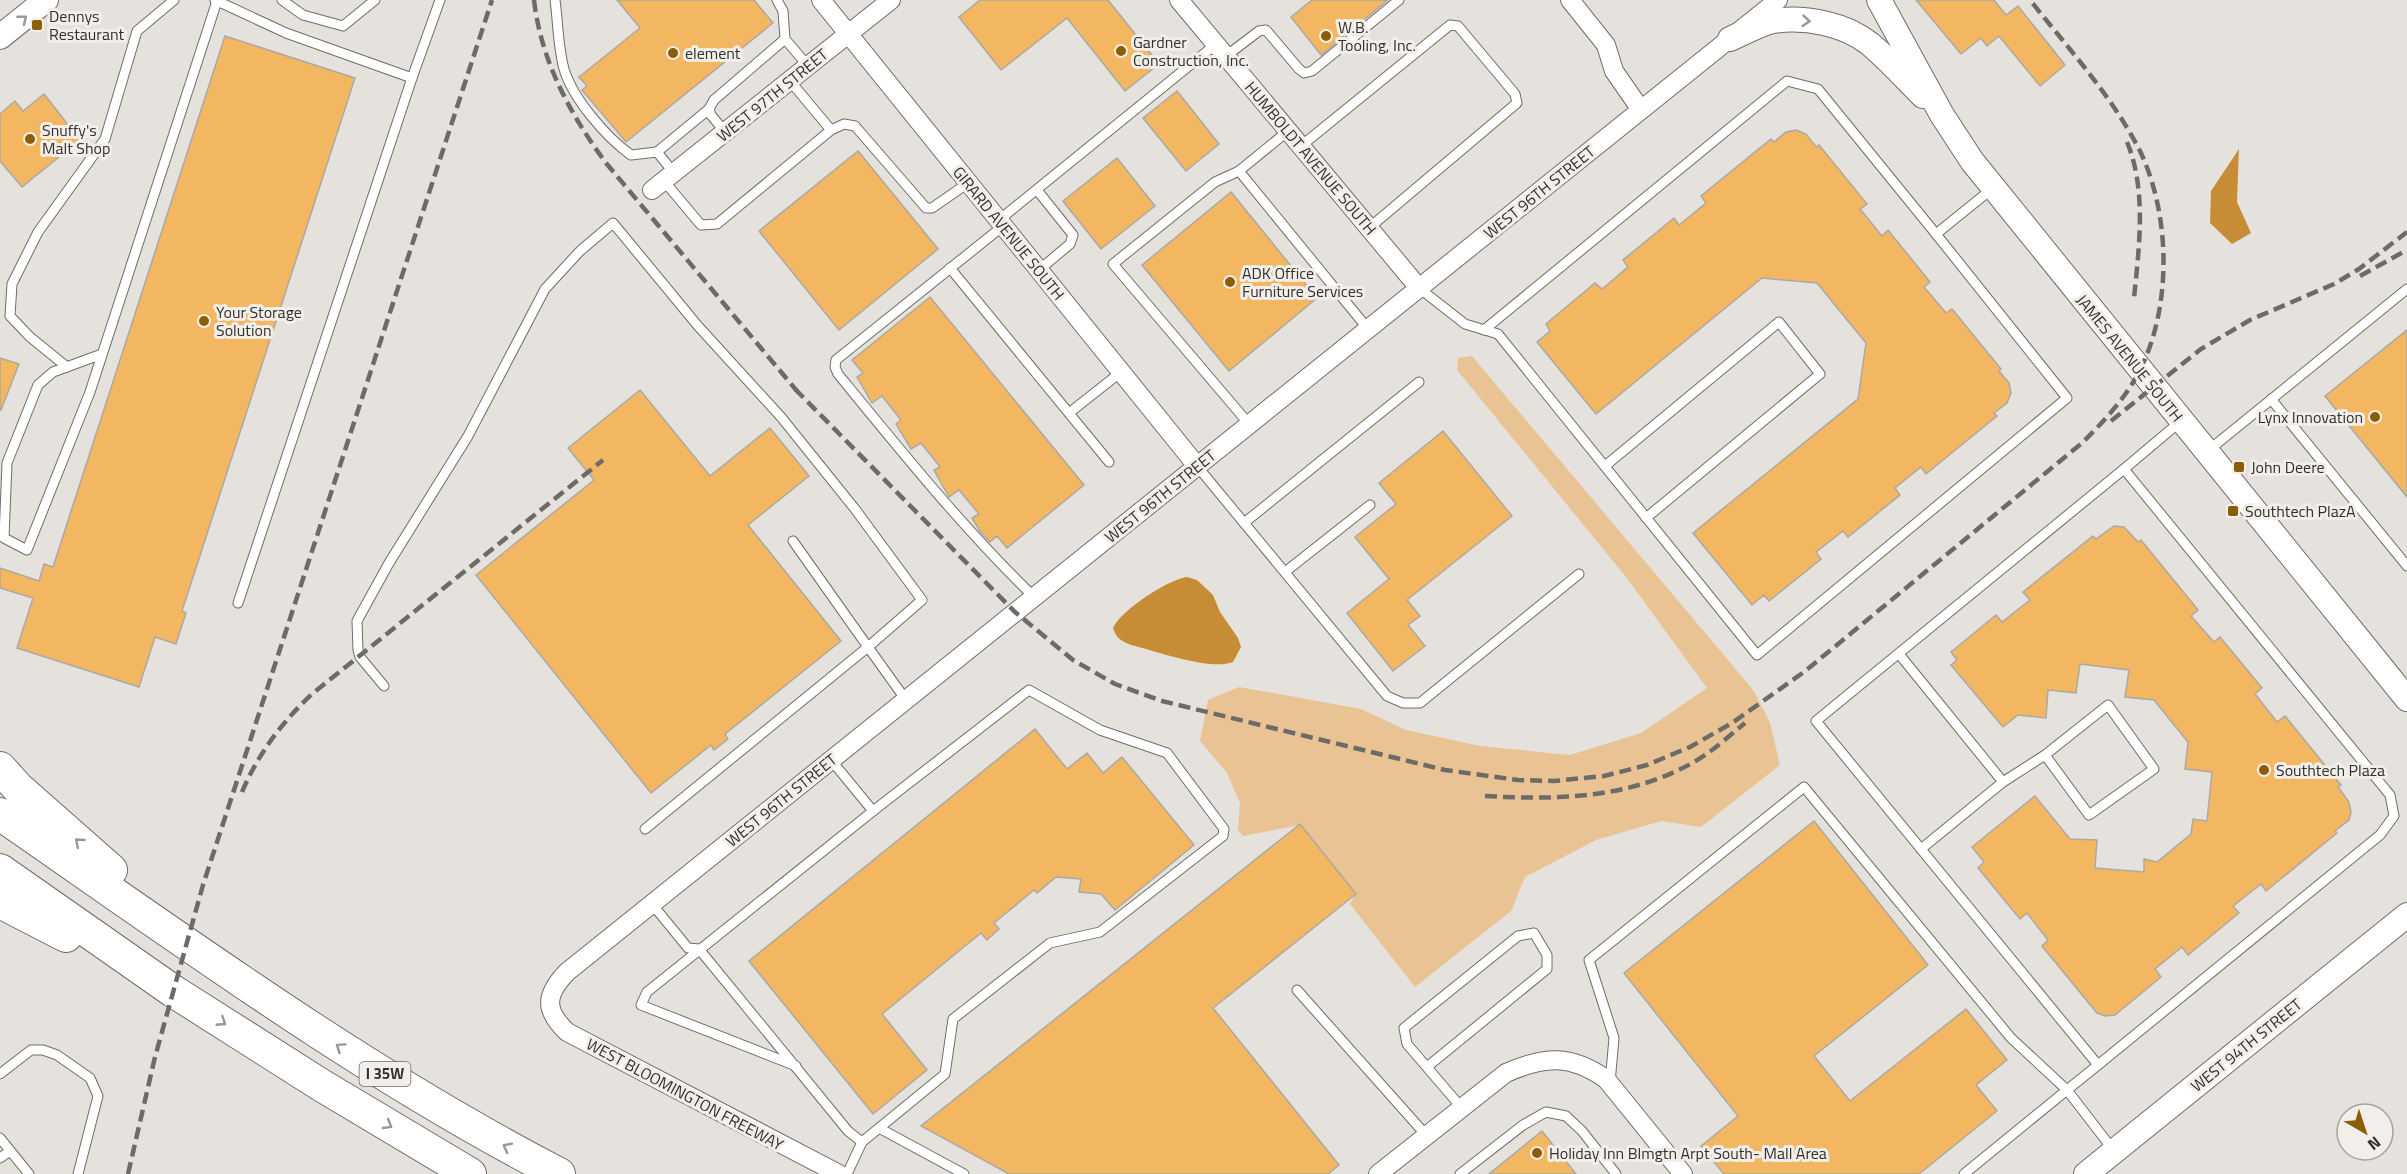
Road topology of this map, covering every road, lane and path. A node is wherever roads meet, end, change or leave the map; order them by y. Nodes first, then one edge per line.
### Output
1 (46, 0) edge
2 (174, 0) edge
3 (282, 0) edge
4 (375, 0) edge
5 (440, 0) edge
6 (555, 0) edge
7 (777, 0) edge
8 (821, 0) edge
9 (891, 0) edge
10 (1179, 0) edge
11 (1399, 0) edge
12 (1570, 0) edge
13 (1778, 0) edge
14 (1878, 0) edge
15 (216, 1) edge
16 (848, 34) junction
17 (0, 37) edge
18 (785, 39) junction
19 (1730, 39) junction
20 (1221, 50) junction
21 (808, 66) junction
22 (412, 78) junction
23 (790, 81) junction
24 (709, 109) junction
25 (1641, 110) junction
26 (1942, 115) junction
27 (831, 130) junction
28 (1288, 131) junction
29 (725, 132) junction
30 (1301, 146) junction
31 (657, 152) junction
32 (1239, 171) junction
33 (664, 181) junction
34 (968, 183) junction
35 (1993, 188) junction
36 (1037, 190) junction
37 (1001, 223) junction
38 (1369, 228) junction
39 (1936, 234) junction
40 (950, 268) junction
41 (1039, 270) junction
42 (1419, 288) junction
43 (2407, 289) edge
44 (1368, 329) junction
45 (1484, 330) junction
46 (102, 354) junction
47 (67, 367) junction
48 (1121, 372) junction
49 (1419, 382) dead end
50 (2271, 399) junction
51 (1069, 413) junction
52 (2181, 421) junction
53 (1250, 424) junction
54 (2206, 452) junction
55 (1109, 462) dead end
56 (1197, 466) junction
57 (1605, 466) junction
58 (2124, 469) junction
59 (1370, 505) dead end
60 (1646, 518) junction
61 (1244, 523) junction
62 (793, 541) dead end
63 (2407, 566) edge
64 (1285, 572) junction
65 (1579, 574) dead end
66 (1034, 597) junction
67 (238, 603) dead end
68 (868, 648) junction
69 (1899, 654) junction
70 (384, 686) dead end
71 (2407, 699) edge
72 (906, 700) junction
73 (2045, 755) junction
74 (831, 760) junction
75 (0, 768) edge
76 (2003, 782) junction
77 (873, 811) junction
78 (0, 814) edge
79 (645, 828) dead end
80 (1921, 849) junction
81 (0, 870) edge
82 (2407, 901) edge
83 (0, 902) edge
84 (652, 904) junction
85 (2407, 915) edge
86 (2386, 932) junction
87 (699, 949) junction
88 (216, 964) junction
89 (1297, 990) dead end
90 (172, 991) junction
91 (550, 999) joint
92 (2098, 1065) junction
93 (796, 1066) junction
94 (1427, 1067) junction
95 (0, 1074) edge
96 (1610, 1084) junction
97 (2067, 1090) junction
98 (1461, 1107) junction
99 (879, 1128) junction
100 (1426, 1135) junction
101 (0, 1138) edge
102 (862, 1142) junction
103 (10, 1151) junction
104 (2114, 1151) junction
105 (0, 1158) edge
106 (2091, 1172) edge
107 (29, 1174) edge
108 (78, 1174) edge
109 (470, 1174) edge
110 (559, 1174) edge
111 (839, 1174) edge
112 (847, 1174) edge
113 (964, 1174) edge
114 (1378, 1174) edge
115 (1460, 1174) edge
116 (1616, 1174) edge
117 (1683, 1174) edge
118 (1964, 1174) edge

17 -> 1 street
2 - 47 lane
3 - 4 lane
5 - 22 lane
6 - 31 lane
7 - 18 lane
8 - 16 street, GIRARD AVENUE SOUTH
9 - 16 street, WEST 97TH STREET
10 - 20 street, HUMBOLDT AVENUE SOUTH
11 - 20 lane
12 - 25 street
13 - 19 street, WEST 96TH STREET
14 - 26 street, JAMES AVENUE SOUTH
15 - 22 lane
15 - 46 lane
16 - 21 street, WEST 97TH STREET
16 - 34 street, GIRARD AVENUE SOUTH
18 - 21 lane
18 - 24 lane
19 - 25 street, WEST 96TH STREET
19 -> 26 street
20 - 28 street, HUMBOLDT AVENUE SOUTH
20 - 36 lane
21 - 23 street, WEST 97TH STREET
22 - 67 lane
23 - 27 lane
23 - 29 street, WEST 97TH STREET
24 - 29 lane
24 - 31 lane
25 - 42 street, WEST 96TH STREET
26 - 35 street, JAMES AVENUE SOUTH
27 - 33 lane
27 - 34 lane
28 - 30 street, HUMBOLDT AVENUE SOUTH
28 - 32 lane
29 - 33 street, WEST 97TH STREET
30 - 38 street, HUMBOLDT AVENUE SOUTH
30 - 38 lane
31 - 33 lane
32 - 44 lane
32 - 53 lane
34 - 37 street, GIRARD AVENUE SOUTH
35 - 39 lane
35 - 52 street, JAMES AVENUE SOUTH
36 - 37 lane
36 - 41 lane
37 - 40 lane
37 - 41 street, GIRARD AVENUE SOUTH
38 - 42 street, HUMBOLDT AVENUE SOUTH
39 - 45 lane
39 - 60 lane
40 - 51 lane
40 - 66 lane
41 - 48 street, GIRARD AVENUE SOUTH
42 - 44 street, WEST 96TH STREET
42 - 45 lane
43 - 50 lane
44 - 53 street, WEST 96TH STREET
45 - 57 lane
46 - 47 lane
46 - 47 lane
48 - 51 lane
48 - 56 street, GIRARD AVENUE SOUTH
49 - 61 lane
50 - 54 lane
50 - 63 lane
51 - 55 lane
52 - 54 street, JAMES AVENUE SOUTH
52 - 58 lane
53 - 56 street, WEST 96TH STREET
54 - 71 street, JAMES AVENUE SOUTH
56 - 61 lane
56 - 66 street, WEST 96TH STREET
57 - 60 lane
57 - 60 lane
58 - 69 lane
58 - 92 lane
59 - 64 lane
61 - 64 lane
62 - 68 lane
64 - 65 lane
66 - 72 street, WEST 96TH STREET
68 - 70 lane
68 - 72 lane
68 - 79 lane
69 - 76 lane
69 - 80 lane
72 - 74 street, WEST 96TH STREET
73 - 73 lane
73 - 76 lane
74 - 77 lane
74 - 84 street, WEST 96TH STREET
88 -> 75 highway
76 - 80 lane
77 - 87 lane
77 - 99 lane
78 - 88 highway, I 35W
80 - 92 lane
81 - 90 highway, I 35W
82 - 86 street
83 - 90 highway
84 - 87 lane
84 - 91 street, WEST 96TH STREET
85 - 86 street, WEST 94TH STREET
86 - 104 street, WEST 94TH STREET
87 - 93 lane
87 - 93 lane
110 -> 88 highway, I 35W
89 - 100 lane
90 -> 109 highway, I 35W
91 - 111 street, WEST BLOOMINGTON FREEWAY
92 - 97 lane
93 - 102 lane
94 - 94 lane
94 - 98 lane
95 - 108 lane
96 - 97 lane
96 - 98 street
96 - 117 street
97 - 104 lane
97 - 118 lane
98 - 100 street
99 - 102 lane
99 - 113 lane
100 - 114 street
101 - 103 lane
102 - 112 lane
103 - 105 lane
103 - 107 lane
104 - 106 street, WEST 94TH STREET
115 - 116 lane

